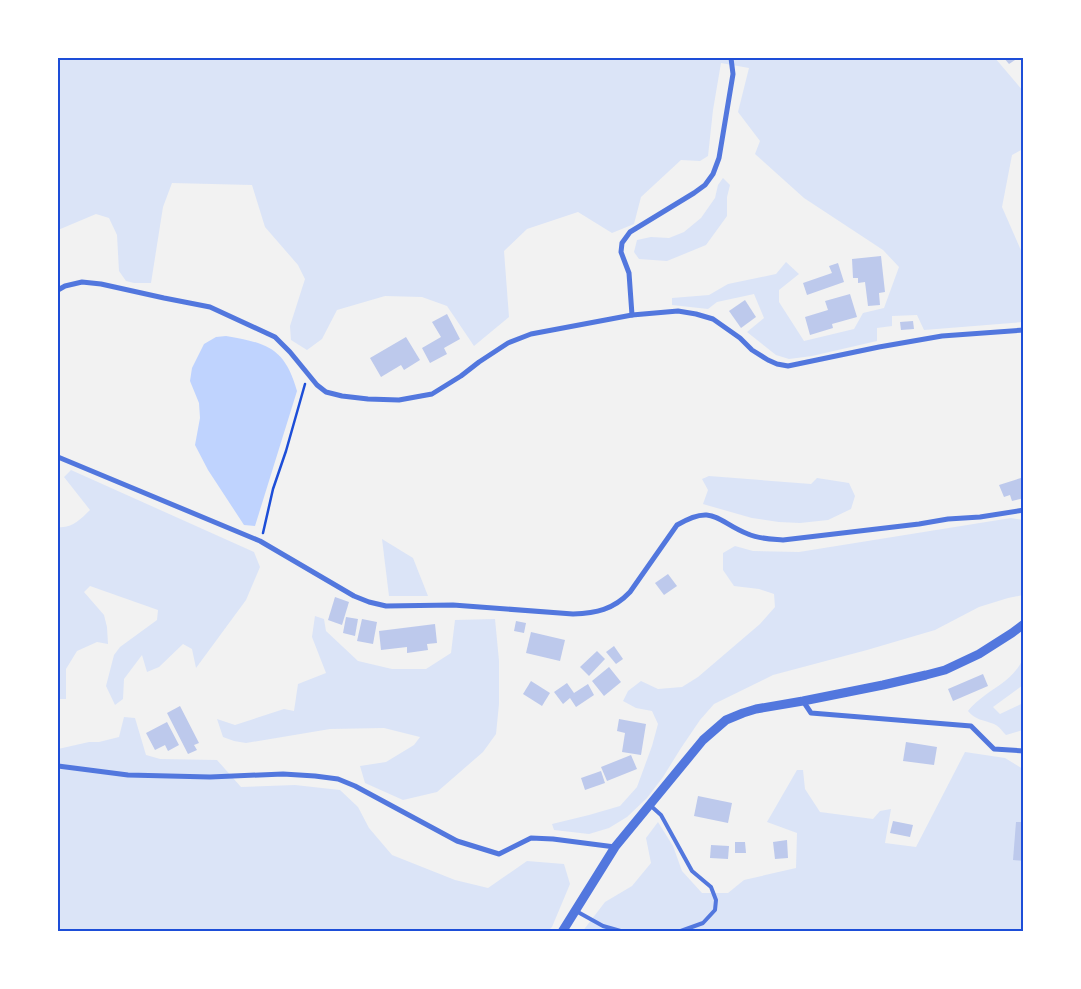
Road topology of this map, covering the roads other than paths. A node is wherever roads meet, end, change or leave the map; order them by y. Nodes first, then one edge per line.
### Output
1 (732, 58) edge
2 (58, 290) edge
3 (632, 315) junction
4 (1024, 330) edge
5 (58, 457) edge
6 (1024, 510) edge
7 (1024, 624) edge
8 (803, 701) junction
9 (1024, 752) edge
10 (58, 766) edge
11 (650, 806) junction
12 (615, 847) junction
13 (576, 911) junction
14 (562, 932) edge
15 (624, 932) edge
16 (678, 932) edge

1 - 3 street
2 - 3 street
3 - 4 street
5 - 6 street
7 - 8 street
8 - 9 street
8 - 11 street
10 - 12 street
11 - 12 street
11 - 16 lane
12 - 13 street
13 - 14 street
13 - 15 lane

